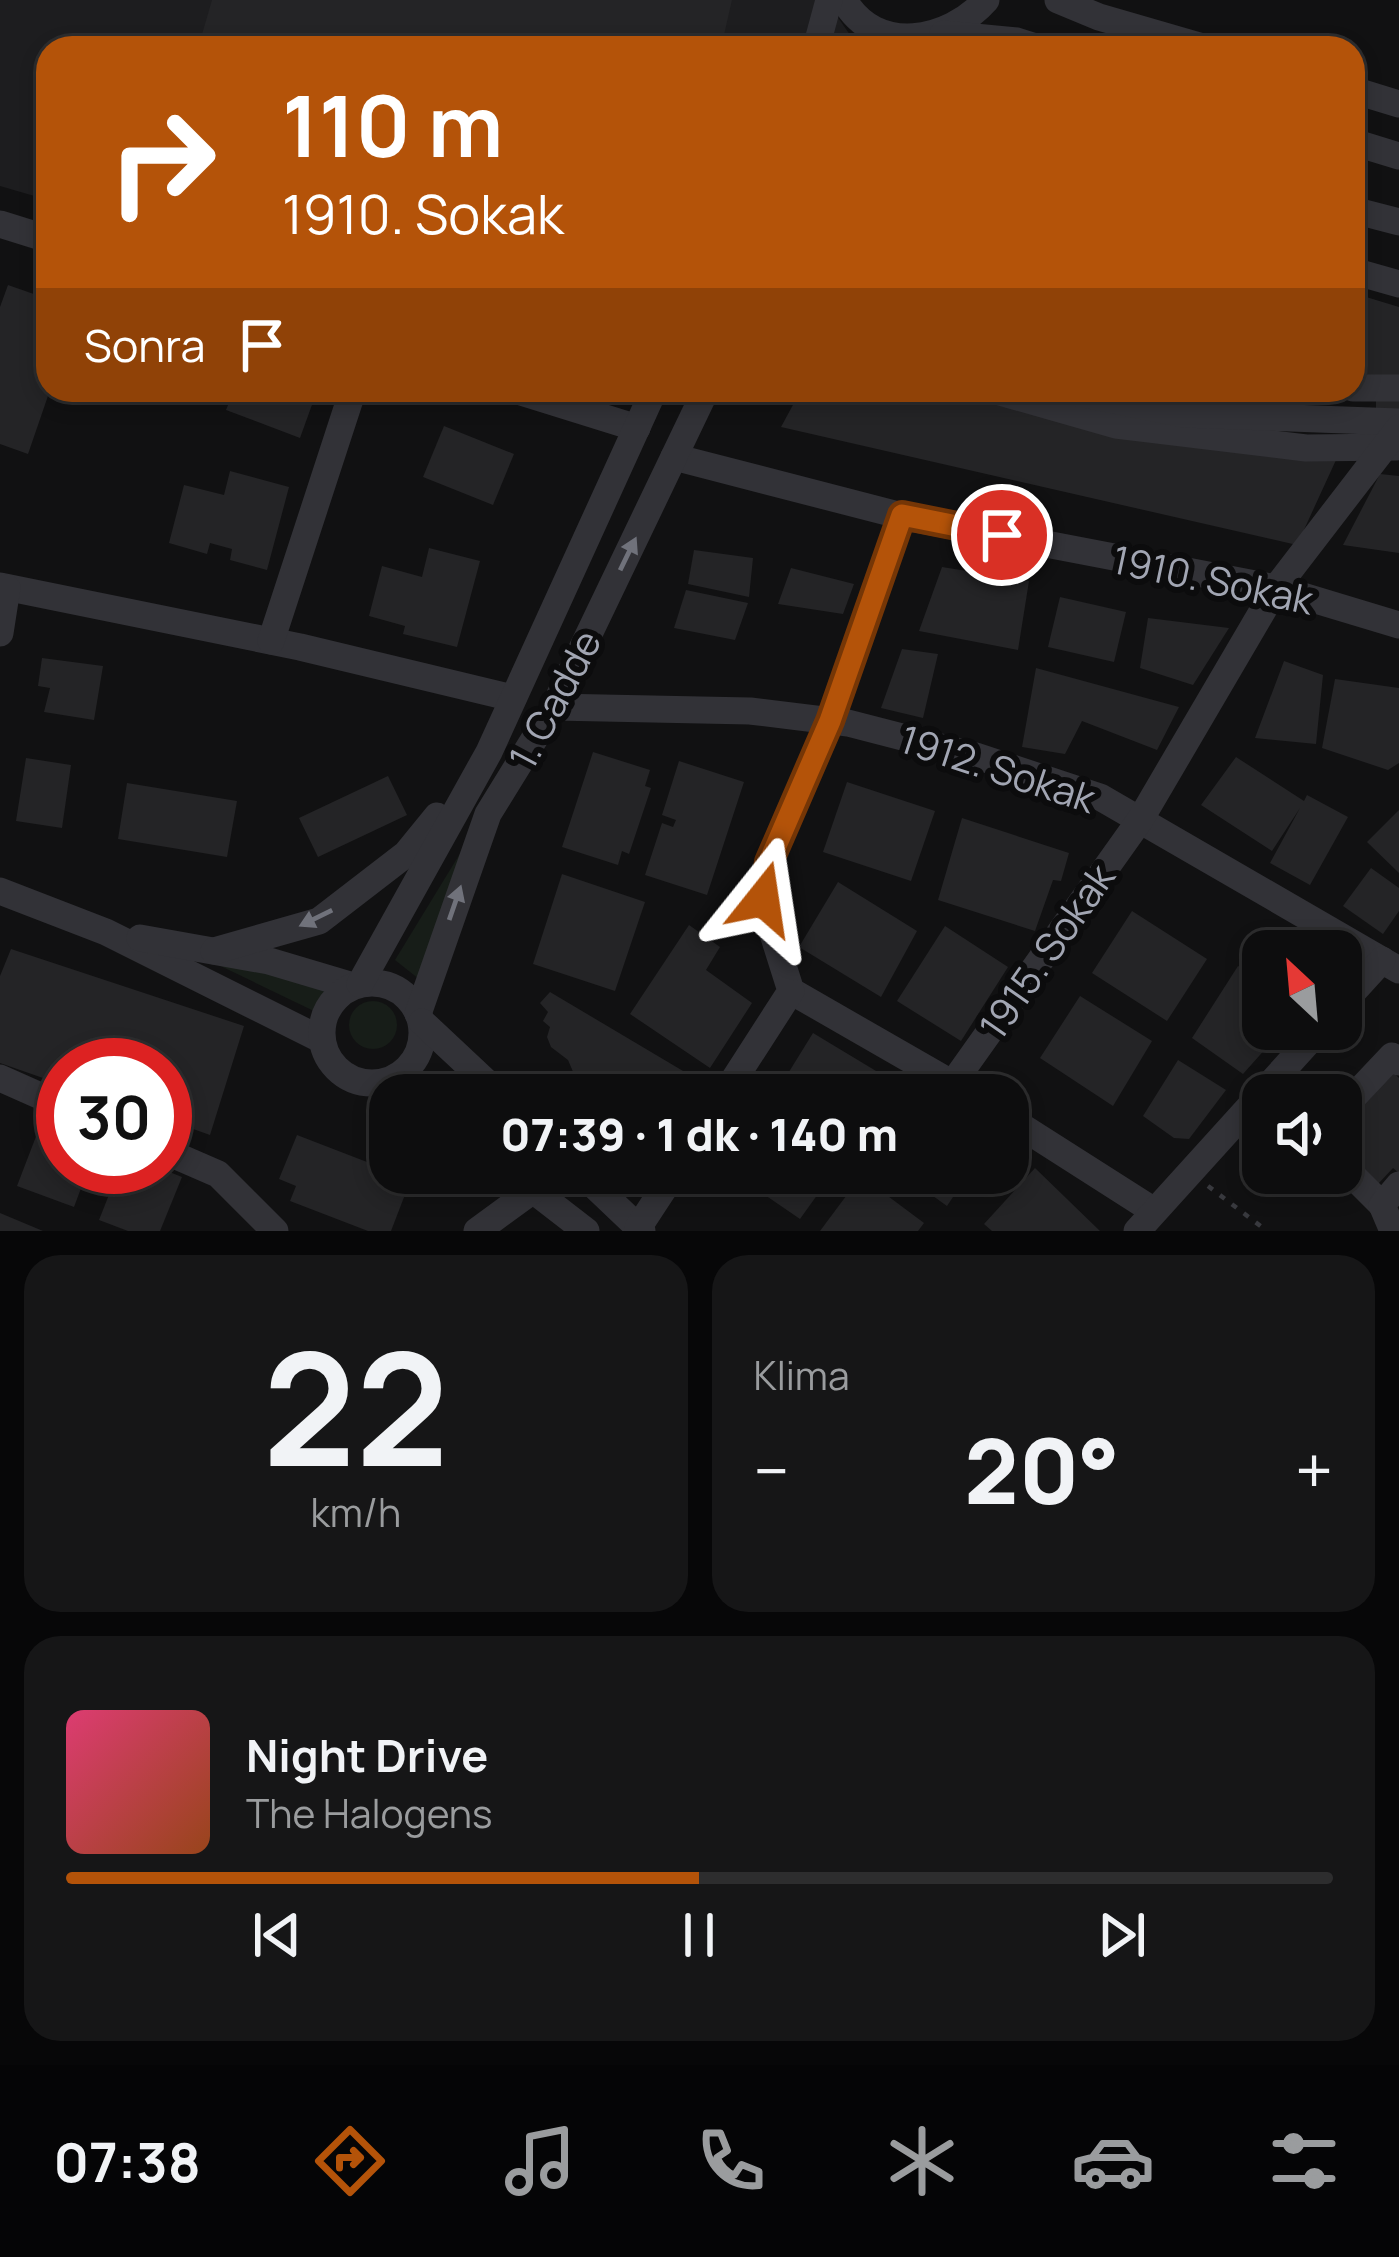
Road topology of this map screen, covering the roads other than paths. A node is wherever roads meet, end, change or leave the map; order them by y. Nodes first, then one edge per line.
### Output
1 (829, 0) edge
2 (844, 0) edge
3 (986, 0) edge
4 (1058, 0) edge
5 (1108, 9) edge
6 (819, 36) edge
7 (900, 36) edge
8 (925, 36) edge
9 (1176, 36) edge
10 (1365, 94) edge
11 (1399, 104) edge
12 (1365, 146) edge
13 (1399, 156) edge
14 (1365, 213) edge
15 (1399, 222) edge
16 (0, 224) edge
17 (36, 235) edge
18 (1365, 274) edge
19 (1399, 284) edge
20 (1365, 388) edge
21 (1399, 388) edge
22 (348, 402) edge
23 (554, 402) edge
24 (649, 402) edge
25 (700, 402) edge
26 (1035, 402) edge
27 (1124, 402) edge
28 (637, 428) junction
29 (1395, 436) edge
30 (674, 458) junction
31 (902, 515) junction
32 (4, 587) edge
33 (1276, 588) junction
34 (1399, 625) edge
35 (0, 633) edge
36 (271, 641) junction
37 (513, 698) junction
38 (554, 707) junction
39 (830, 721) junction
40 (489, 752) junction
41 (1140, 820) junction
42 (0, 891) edge
43 (106, 932) junction
44 (214, 951) junction
45 (1393, 964) edge
46 (356, 985) junction
47 (1362, 988) edge
48 (791, 991) junction
49 (420, 1018) junction
50 (320, 1039) junction
51 (1302, 1050) edge
52 (1399, 1063) edge
53 (406, 1074) edge
54 (478, 1074) edge
55 (738, 1074) edge
56 (937, 1074) edge
57 (973, 1074) edge
58 (1283, 1074) edge
59 (0, 1078) edge
60 (369, 1083) edge
61 (1362, 1088) edge
62 (36, 1094) edge
63 (1242, 1119) edge
64 (1029, 1134) edge
65 (192, 1163) edge
66 (1362, 1182) edge
67 (510, 1194) edge
68 (539, 1194) edge
69 (603, 1194) edge
70 (661, 1194) edge
71 (1391, 1207) edge
72 (1146, 1221) edge
73 (640, 1230) edge
74 (275, 1231) edge
75 (477, 1231) edge
76 (586, 1231) edge

1 - 6 street
2 - 7 street
3 - 8 street
4 - 5 street
5 - 9 street
10 - 11 street
12 - 13 street
14 - 15 street
16 - 17 street
18 - 19 street
20 - 21 street
22 - 36 street
23 - 28 street
24 - 28 street, 1. Cadde
25 - 30 street, 1. Cadde
26 - 29 street
27 - 29 street
28 - 37 street, 1. Cadde
29 - 33 street, 1915. Sokak
30 - 31 street, 1910. Sokak
38 -> 30 street, 1. Cadde
31 - 33 street, 1910. Sokak
31 - 39 street
32 - 35 street
32 - 36 street
33 - 34 street, 1910. Sokak
33 - 41 street, 1915. Sokak
36 - 37 street
37 - 40 street, 1. Cadde
38 - 39 street, 1912. Sokak
49 -> 38 street, 1. Cadde
39 - 41 street, 1912. Sokak
39 - 48 street
40 -> 44 street
40 - 46 street, 1. Cadde
41 - 45 street, 1912. Sokak
41 - 57 street, 1915. Sokak
42 - 43 street
43 - 44 street
43 - 50 street
44 - 46 street
45 - 47 street
46 - 49 street
46 - 50 street
48 - 55 street
48 - 56 street
49 - 53 street
49 - 54 street
50 - 60 street
51 - 58 street
52 - 61 street
59 - 62 street
63 - 72 street
64 - 72 street
65 - 74 street
66 - 71 street
67 - 75 street
68 - 76 street
69 - 73 street
70 - 73 street

